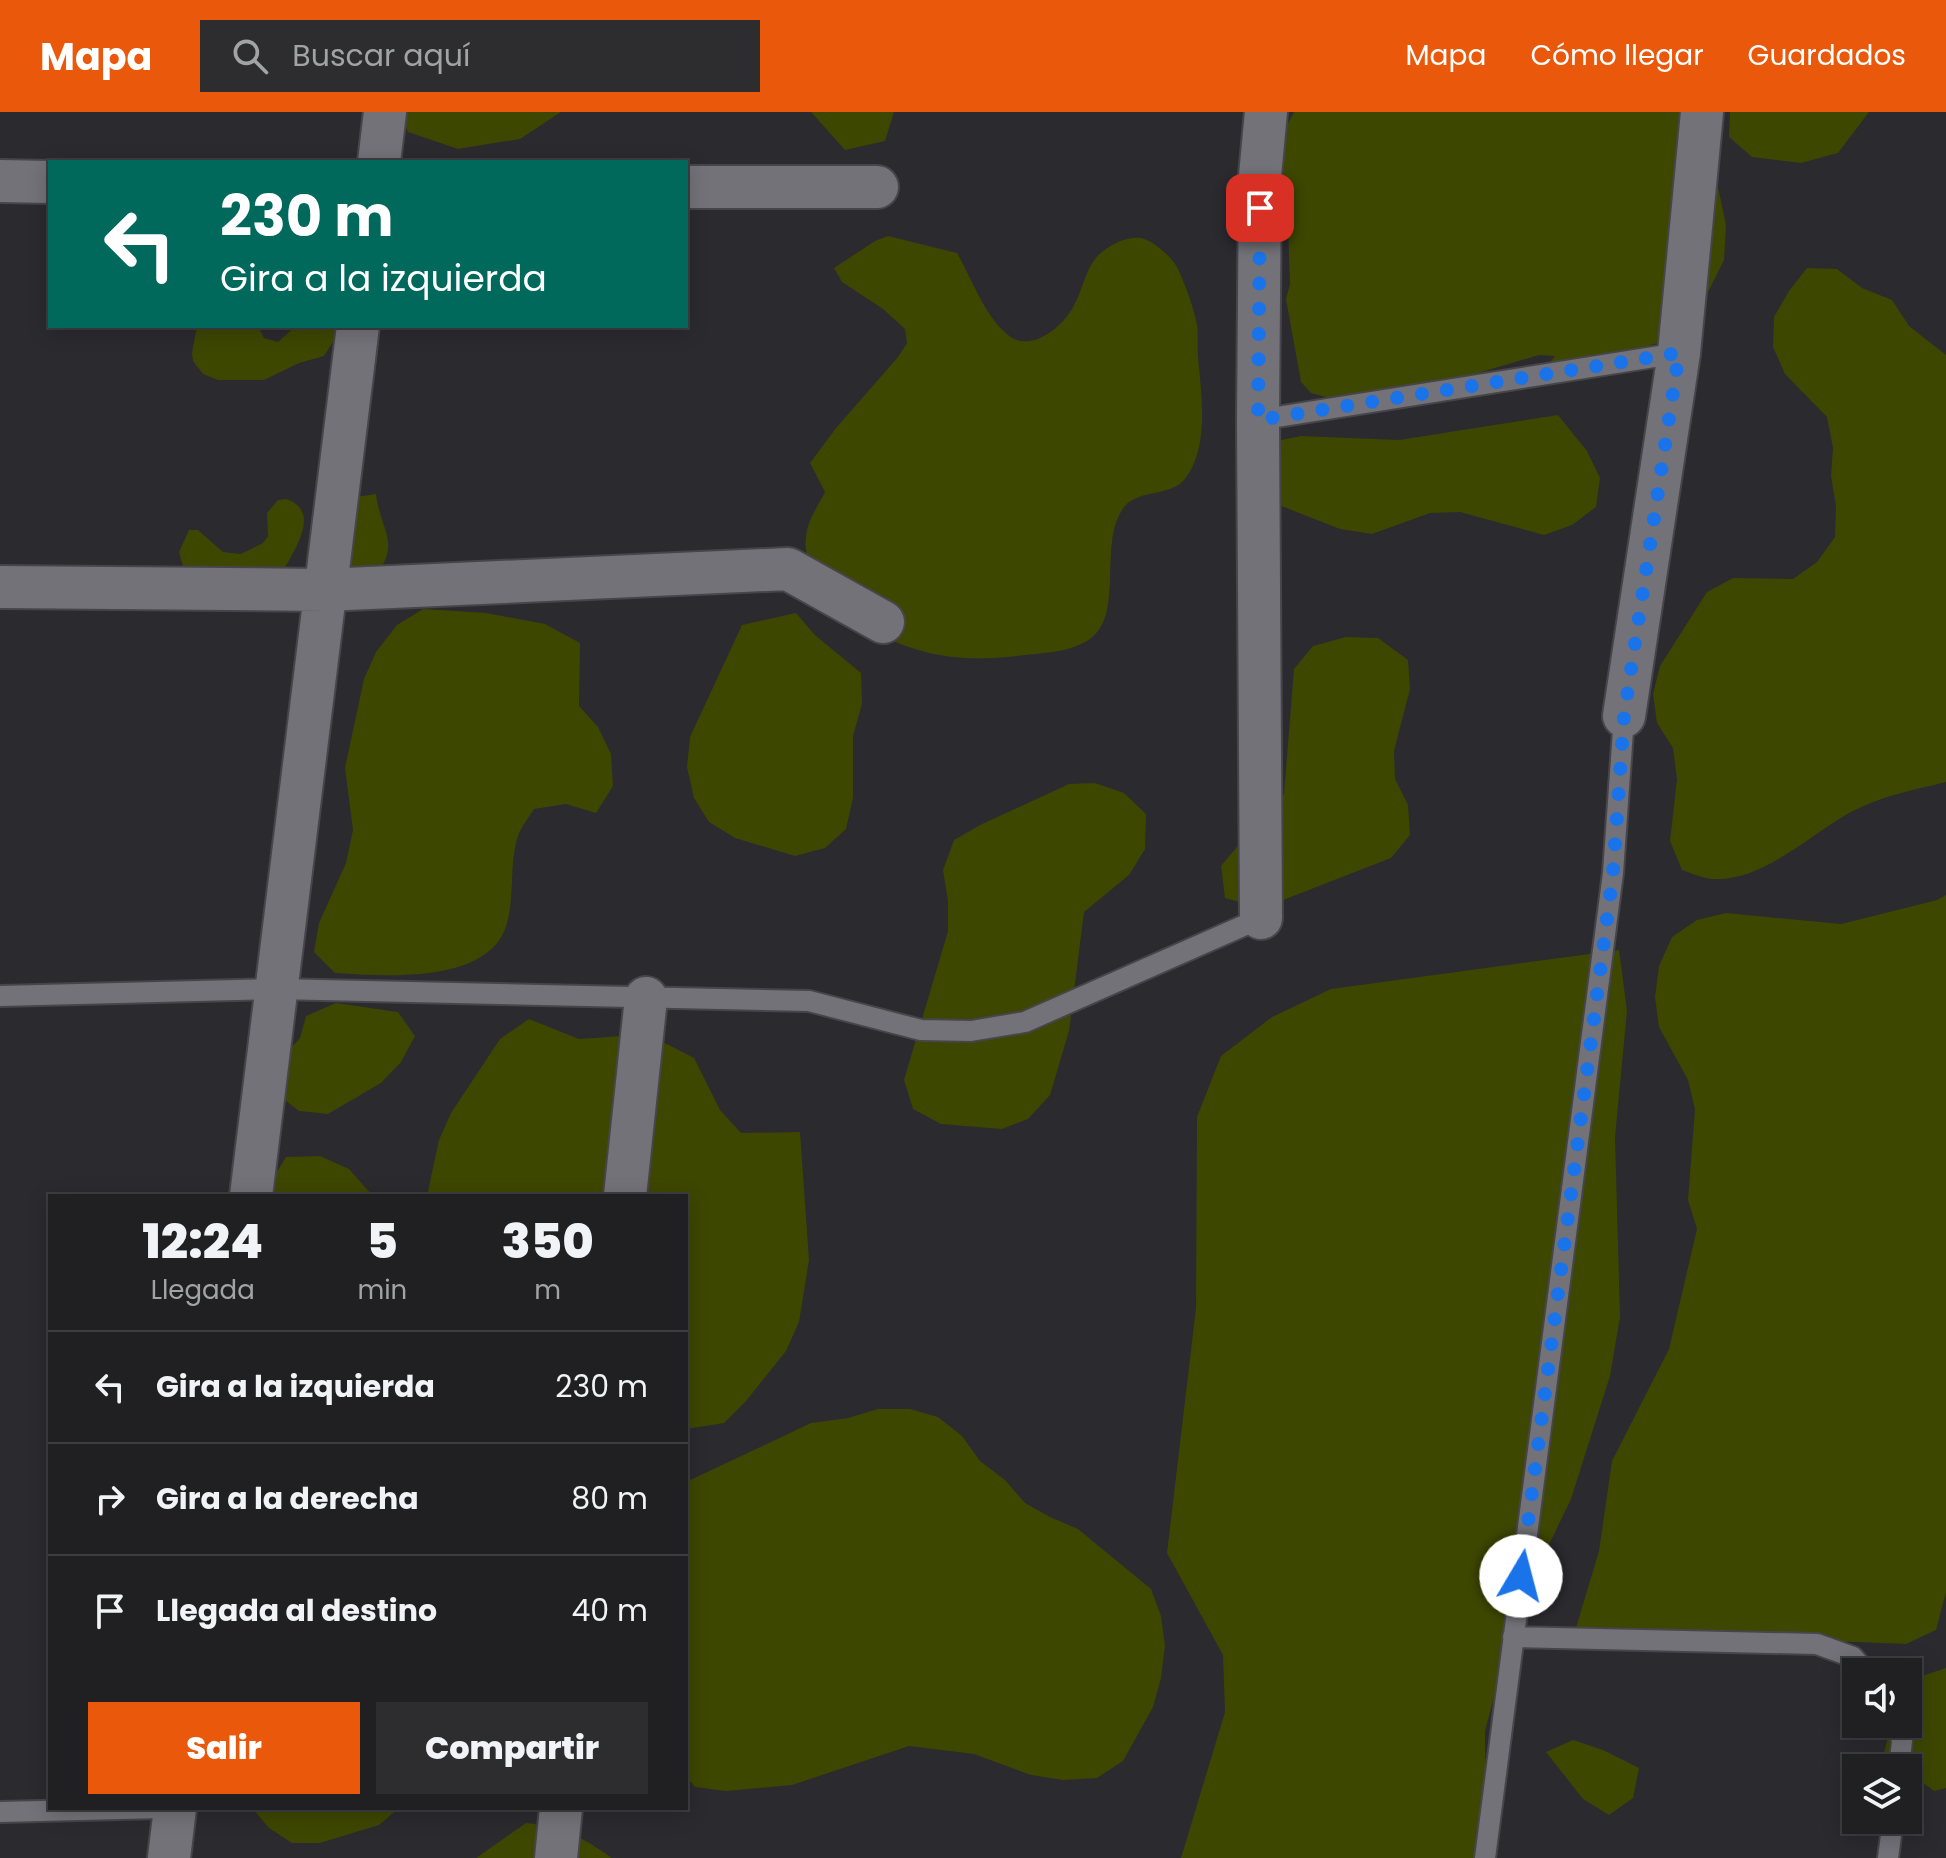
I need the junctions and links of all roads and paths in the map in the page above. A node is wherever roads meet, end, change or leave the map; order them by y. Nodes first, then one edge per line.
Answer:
1 (385, 112) edge
2 (1266, 112) edge
3 (1702, 112) edge
4 (379, 160) edge
5 (0, 181) edge
6 (48, 182) edge
7 (688, 187) edge
8 (877, 187) dead end
9 (358, 328) edge
10 (1679, 353) junction
11 (1258, 420) junction
12 (0, 587) edge
13 (325, 590) junction
14 (883, 622) dead end
15 (1624, 716) joint
16 (1261, 918) joint
17 (276, 989) junction
18 (0, 996) edge
19 (646, 998) junction
20 (251, 1194) edge
21 (625, 1194) edge
22 (1513, 1637) junction
23 (1854, 1658) edge
24 (80, 1810) edge
25 (175, 1810) edge
26 (561, 1810) edge
27 (0, 1812) edge
28 (1891, 1834) edge
29 (169, 1858) edge
30 (556, 1858) edge
31 (1485, 1858) edge
32 (1888, 1858) edge

1 - 4 street
2 - 11 street
3 - 10 street
5 - 6 street
7 - 8 street
9 - 13 street
10 - 11 lane
10 - 15 street
11 - 16 street
12 - 13 street
13 - 14 street
13 - 17 street
15 - 22 lane
16 - 19 lane
17 - 18 lane
17 - 19 lane
17 - 20 street
19 - 21 street
22 - 23 lane
22 - 31 lane
24 - 27 lane
25 - 29 street
26 - 30 street
28 - 32 lane

